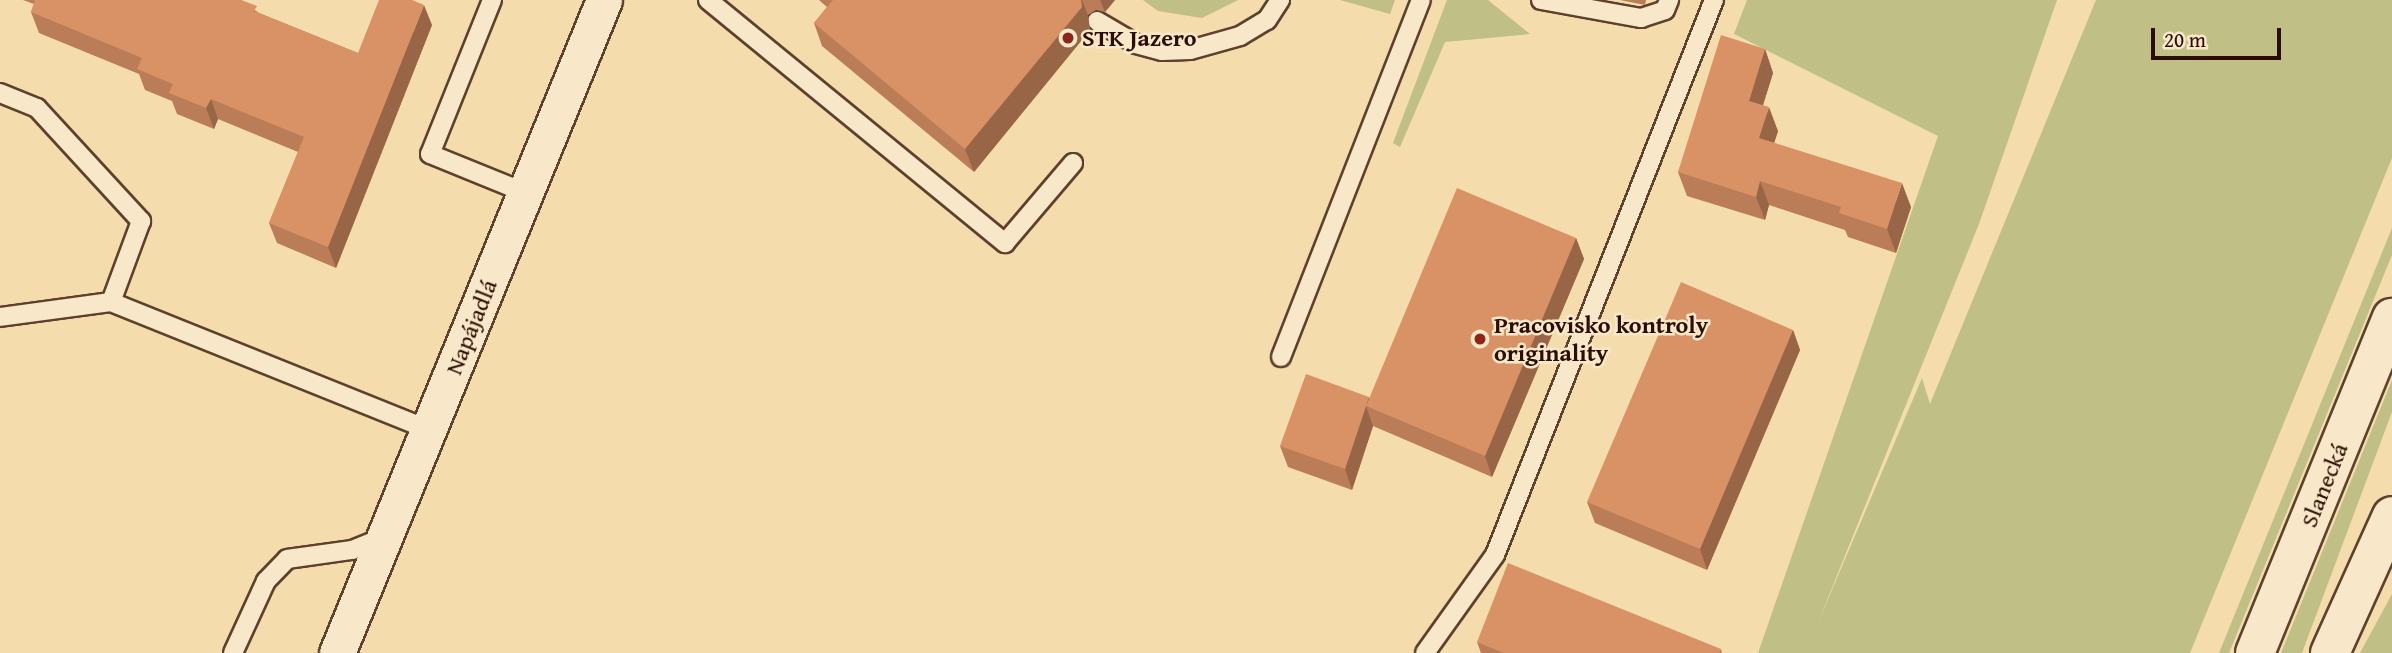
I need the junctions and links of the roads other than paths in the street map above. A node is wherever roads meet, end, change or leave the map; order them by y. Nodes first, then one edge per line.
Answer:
1 (492, 0) edge
2 (604, 0) edge
3 (708, 0) edge
4 (1280, 0) edge
5 (1421, 0) edge
6 (1541, 0) edge
7 (1669, 0) edge
8 (1714, 0) edge
9 (1097, 22) dead end
10 (0, 93) edge
11 (1073, 163) dead end
12 (526, 193) junction
13 (111, 302) junction
14 (0, 317) edge
15 (2392, 318) edge
16 (1281, 357) dead end
17 (430, 430) junction
18 (2392, 516) edge
19 (384, 537) junction
20 (233, 653) edge
21 (337, 653) edge
22 (1425, 653) edge
23 (2255, 653) edge
24 (2330, 653) edge

1 - 12 lane
2 - 12 street, Napájadlá
3 - 11 lane
4 - 9 lane
5 - 16 lane
6 - 7 lane
8 - 22 lane
10 - 13 lane
12 - 17 street, Napájadlá
13 - 14 lane
13 - 17 lane
15 - 23 main road, Slanecká
17 - 19 street, Napájadlá
18 - 24 main road
19 - 20 lane
19 - 21 street, Napájadlá

